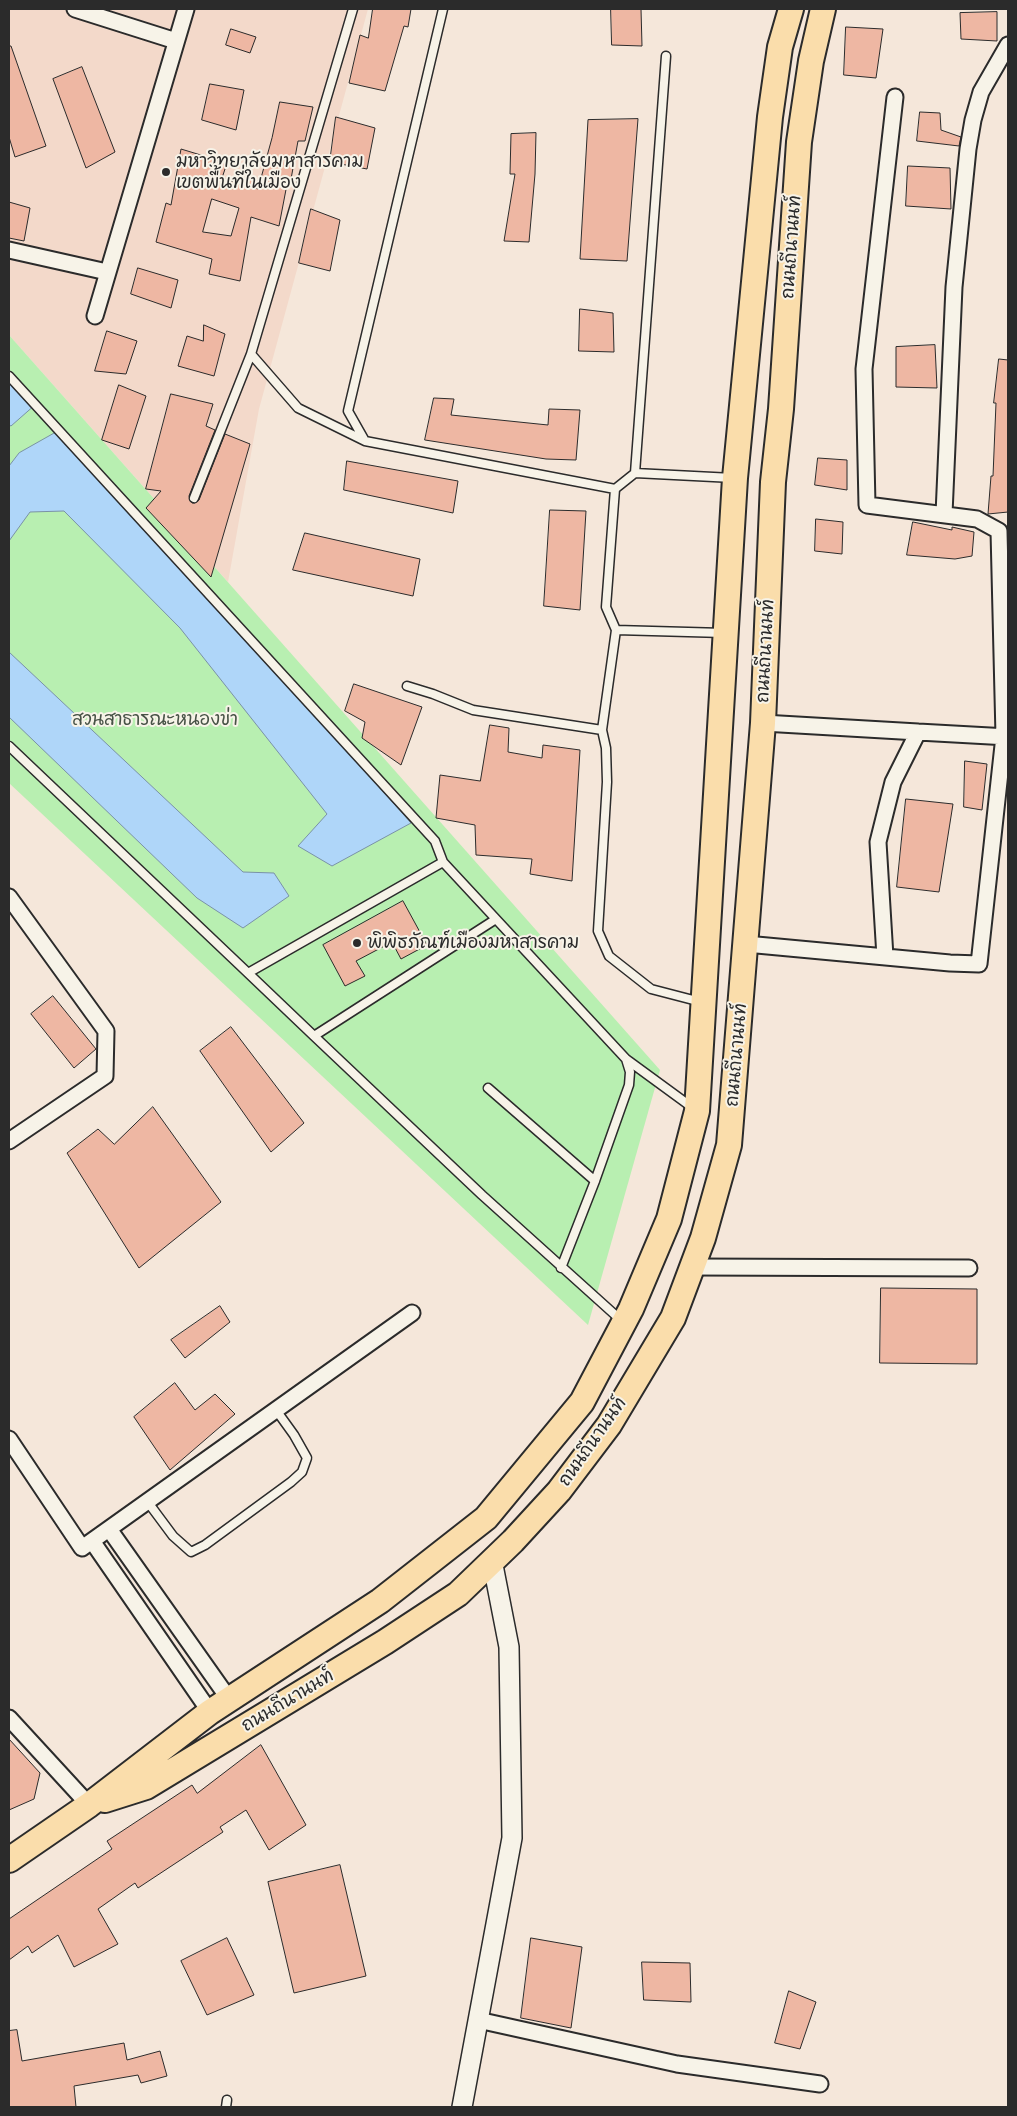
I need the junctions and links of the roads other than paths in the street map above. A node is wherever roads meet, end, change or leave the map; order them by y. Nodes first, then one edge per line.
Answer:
1 (76, 9) edge
2 (186, 9) edge
3 (353, 9) edge
4 (443, 9) edge
5 (791, 9) edge
6 (822, 9) edge
7 (176, 41) junction
8 (1008, 45) edge
9 (666, 56) dead end
10 (895, 96) dead end
11 (9, 250) edge
12 (107, 272) junction
13 (95, 316) dead end
14 (251, 354) junction
15 (9, 376) edge
16 (365, 441) junction
17 (635, 473) junction
18 (735, 478) junction
19 (773, 482) junction
20 (615, 489) junction
21 (194, 498) dead end
22 (944, 514) junction
23 (616, 630) junction
24 (726, 633) junction
25 (407, 686) dead end
26 (762, 723) junction
27 (602, 730) junction
28 (918, 732) junction
29 (1006, 737) edge
30 (9, 746) edge
31 (443, 862) junction
32 (9, 897) edge
33 (496, 919) junction
34 (746, 944) junction
35 (885, 957) junction
36 (248, 973) junction
37 (703, 1003) junction
38 (314, 1036) junction
39 (626, 1059) junction
40 (488, 1088) dead end
41 (697, 1111) junction
42 (9, 1141) edge
43 (595, 1181) junction
44 (692, 1267) junction
45 (561, 1268) junction
46 (969, 1268) dead end
47 (412, 1313) dead end
48 (624, 1323) junction
49 (276, 1410) junction
50 (9, 1439) edge
51 (148, 1501) junction
52 (109, 1529) junction
53 (92, 1541) junction
54 (492, 1560) junction
55 (259, 1678) junction
56 (219, 1706) junction
57 (278, 1708) junction
58 (9, 1718) edge
59 (89, 1805) junction
60 (9, 1860) edge
61 (478, 2020) junction
62 (820, 2084) dead end
63 (462, 2107) edge

1 - 7 street
2 - 7 street
3 - 14 lane
4 - 16 lane
5 - 18 main road, ถนนถีนานนท์
6 - 19 main road, ถนนถีนานนท์
7 - 12 street
8 - 22 street
9 - 17 lane
10 - 22 street
11 - 12 street
12 - 13 street
14 - 16 lane
14 - 21 lane
15 - 31 lane
16 - 20 lane
17 - 18 lane
17 - 20 lane
18 - 19 main road
18 - 24 main road, ถนนถีนานนท์
19 - 26 main road, ถนนถีนานนท์
20 - 23 lane
22 - 29 street
23 - 24 lane
23 - 27 lane
24 - 37 main road, ถนนถีนานนท์
25 - 27 lane
26 - 28 street
26 - 34 main road, ถนนถีนานนท์
27 - 37 lane
28 - 29 street
28 - 35 street
29 - 35 street
30 - 36 lane
31 - 33 lane
31 - 36 lane
32 - 42 street
33 - 38 lane
33 - 39 lane
34 - 35 street
34 - 44 main road, ถนนถีนานนท์
36 - 38 lane
37 - 41 main road, ถนนถีนานนท์
38 - 45 lane
39 - 41 lane
39 - 43 lane
40 - 43 lane
41 - 48 main road, ถนนถีนานนท์
43 - 45 lane
44 - 46 street
44 - 54 main road, ถนนถีนานนท์
45 - 48 lane
47 - 49 street
48 - 55 main road, ถนนถีนานนท์
49 - 51 street
49 - 51 lane
50 - 53 street
51 - 52 street
52 - 53 street
52 - 56 street
53 - 56 street
54 - 57 main road, ถนนถีนานนท์
54 - 61 street
55 - 56 main road, ถนนถีนานนท์
55 - 57 main road
56 - 59 main road, ถนนถีนานนท์
57 - 59 main road, ถนนถีนานนท์
58 - 59 street
59 - 60 main road, ถนนถีนานนท์
61 - 62 street
61 - 63 street

